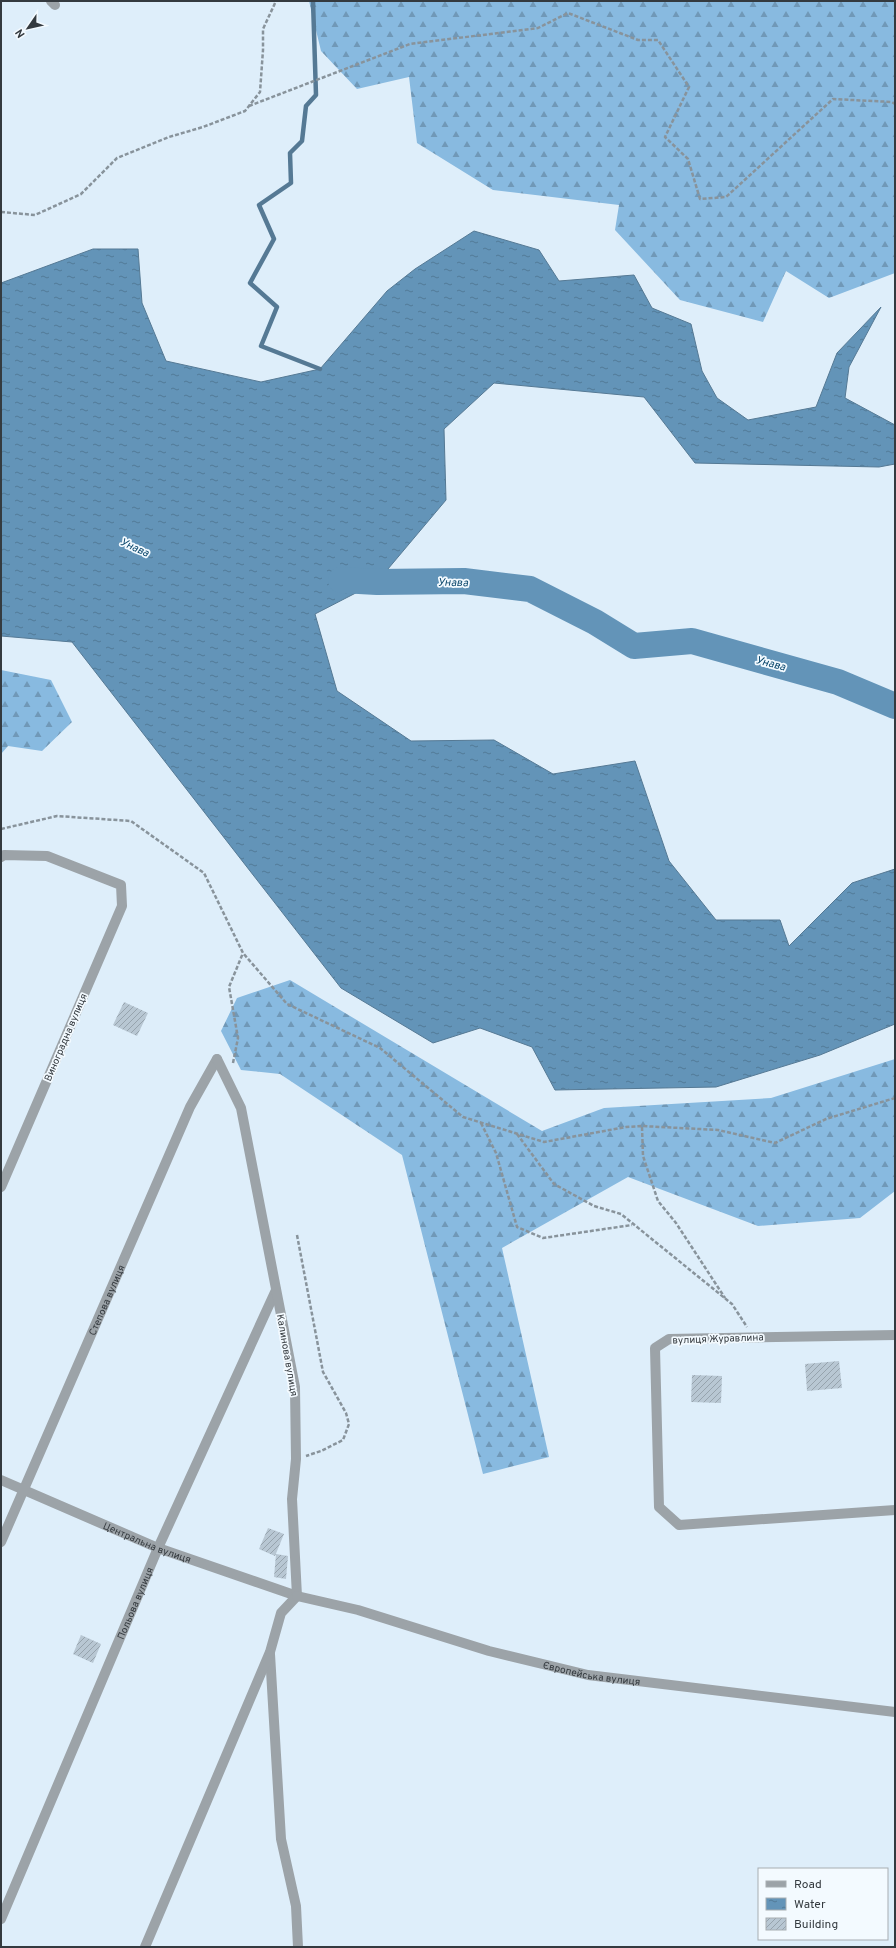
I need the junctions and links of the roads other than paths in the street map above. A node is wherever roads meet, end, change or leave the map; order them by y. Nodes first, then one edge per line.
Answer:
1 (1, 857) edge
2 (217, 1059) joint
3 (1, 1187) edge
4 (276, 1290) junction
5 (895, 1334) edge
6 (1, 1480) edge
7 (23, 1489) junction
8 (895, 1510) edge
9 (1, 1542) edge
10 (158, 1548) junction
11 (297, 1596) junction
12 (270, 1652) junction
13 (895, 1712) edge
14 (1, 1919) edge
15 (145, 1947) edge
16 (298, 1947) edge

1 - 3 street, Виноградна вулиця
2 - 4 street, Калинова вулиця
2 - 7 street, Степова вулиця
4 - 10 street, Польова вулиця
4 - 11 street, Калинова вулиця
5 - 8 street, вулиця Журавлина
6 - 7 street, Центральна вулиця
7 - 9 street, Степова вулиця
7 - 10 street, Центральна вулиця
10 - 11 street, Центральна вулиця
10 - 14 street, Польова вулиця
11 - 12 street
11 - 13 street, Європейська вулиця
12 - 15 street
12 - 16 street

